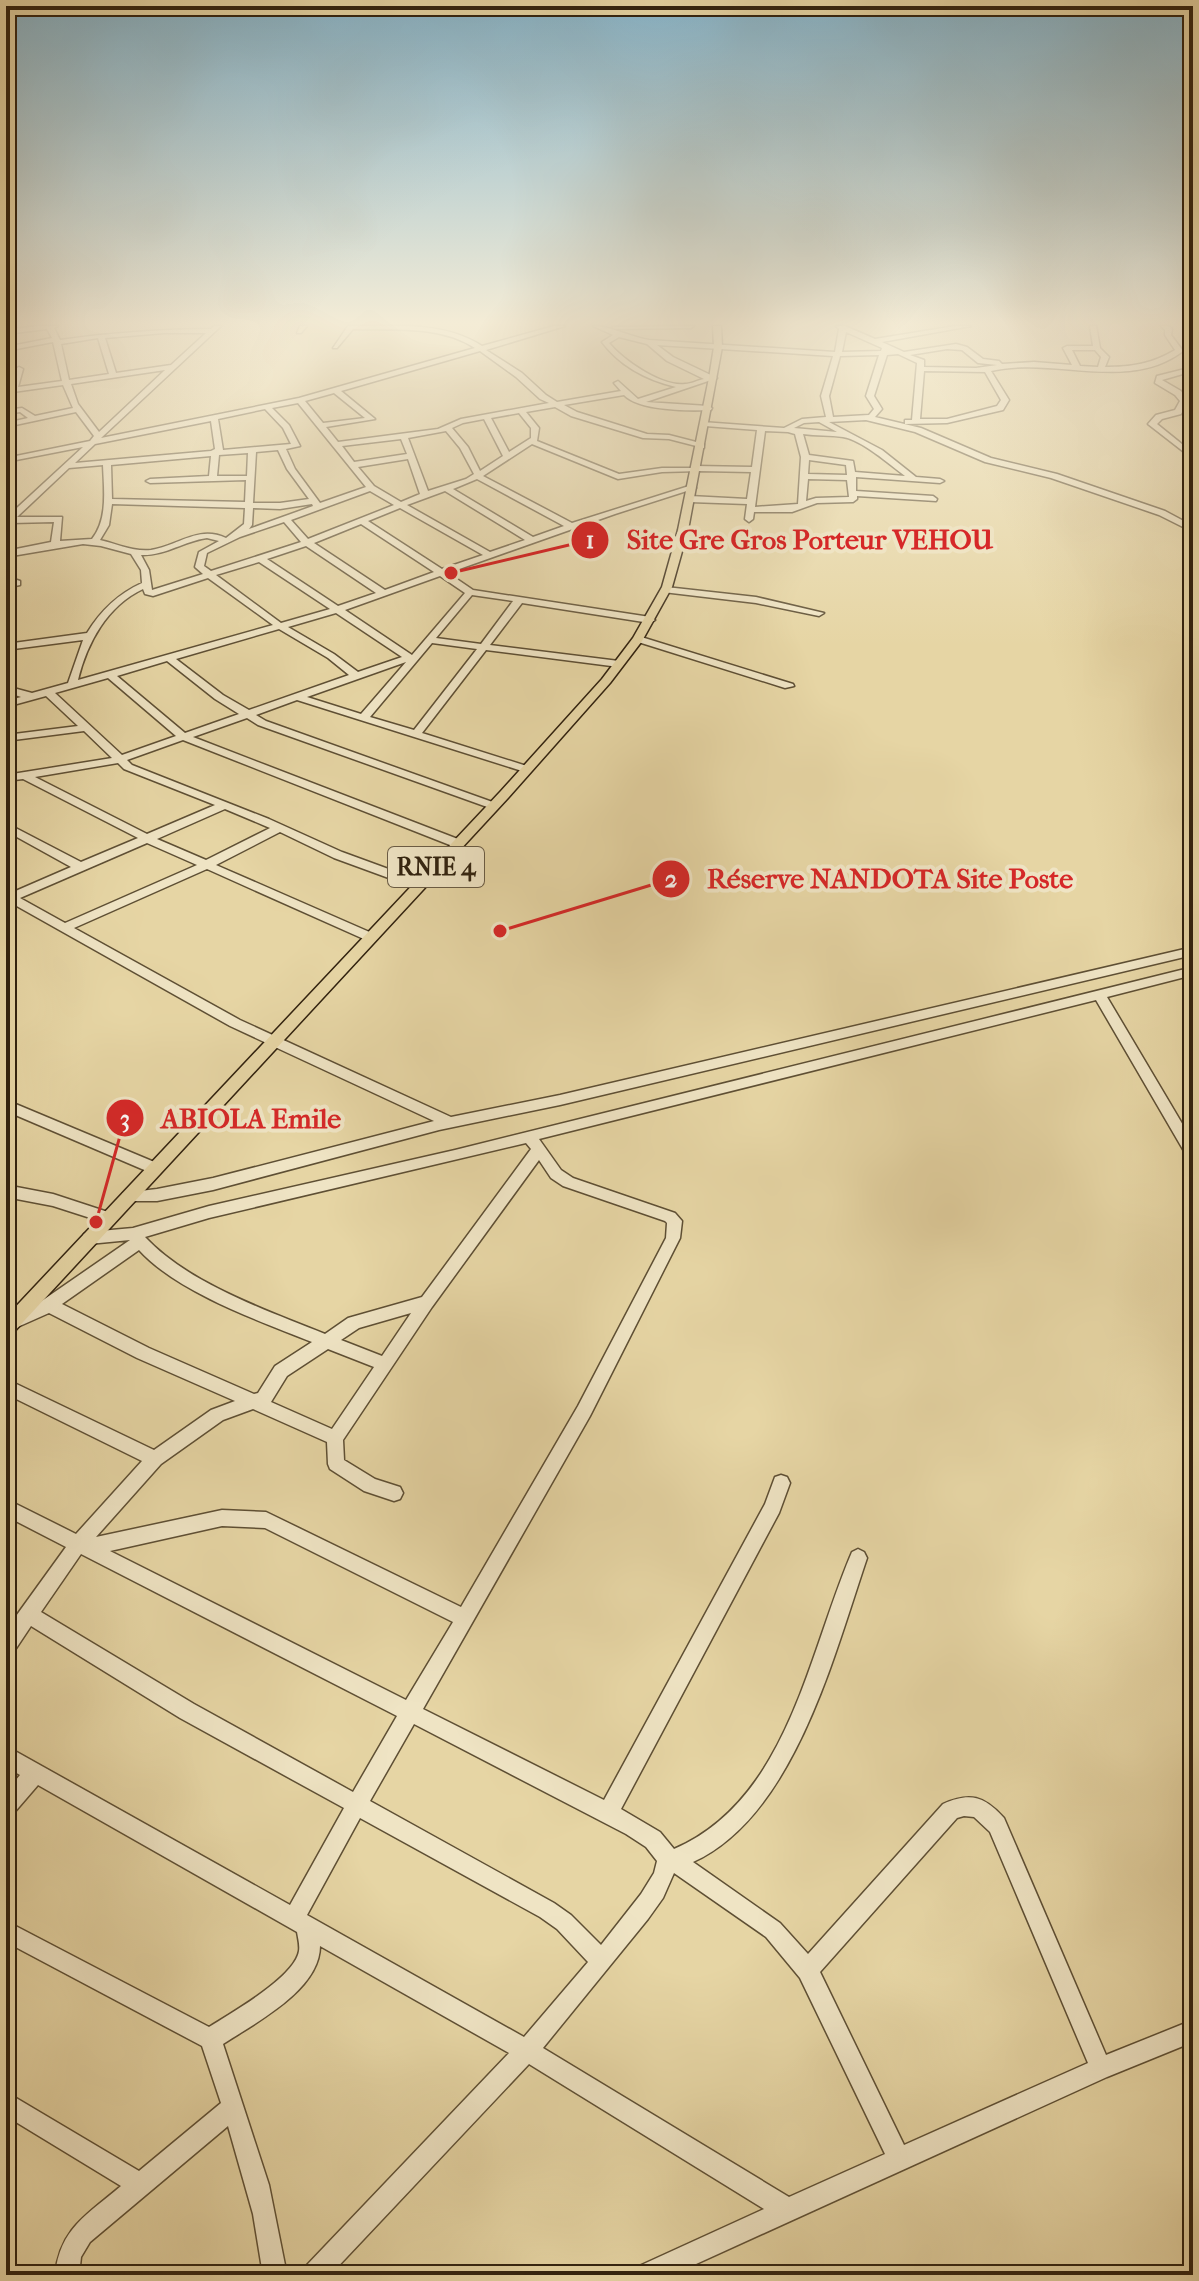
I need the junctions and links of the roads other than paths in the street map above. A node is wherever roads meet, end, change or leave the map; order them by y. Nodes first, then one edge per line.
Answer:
1 (92, 432) edge
2 (102, 432) edge
3 (127, 432) edge
4 (215, 432) edge
5 (288, 432) edge
6 (325, 432) edge
7 (424, 432) edge
8 (452, 432) edge
9 (494, 432) edge
10 (536, 432) edge
11 (633, 432) edge
12 (703, 432) edge
13 (760, 432) edge
14 (795, 432) edge
15 (807, 432) edge
16 (922, 432) edge
17 (1162, 432) edge
18 (849, 434) joint
19 (404, 436) junction
20 (96, 438) junction
21 (533, 442) junction
22 (335, 445) junction
23 (701, 446) junction
24 (281, 448) junction
25 (252, 449) junction
26 (217, 450) junction
27 (411, 456) junction
28 (507, 457) junction
29 (805, 457) junction
30 (1193, 457) edge
31 (10, 459) edge
32 (107, 462) junction
33 (352, 465) junction
34 (67, 466) junction
35 (6, 467) edge
36 (696, 469) junction
37 (754, 470) junction
38 (804, 476) junction
39 (853, 476) junction
40 (479, 477) junction
41 (213, 478) junction
42 (250, 478) junction
43 (913, 478) junction
44 (150, 481) dead end
45 (940, 481) dead end
46 (371, 488) junction
47 (446, 488) junction
48 (691, 493) junction
49 (854, 493) junction
50 (425, 495) junction
51 (933, 499) dead end
52 (108, 501) junction
53 (316, 504) junction
54 (250, 505) junction
55 (401, 506) junction
56 (802, 506) junction
57 (750, 510) junction
58 (287, 520) junction
59 (8, 521) edge
60 (363, 522) junction
61 (571, 526) junction
62 (1193, 529) edge
63 (235, 537) junction
64 (531, 540) junction
65 (95, 541) junction
66 (225, 541) junction
67 (307, 543) junction
68 (55, 546) junction
69 (135, 553) junction
70 (6, 554) edge
71 (489, 555) junction
72 (261, 559) junction
73 (440, 574) junction
74 (210, 576) junction
75 (17, 583) dead end
76 (147, 584) junction
77 (6, 585) edge
78 (666, 590) junction
79 (470, 592) junction
80 (385, 594) junction
81 (519, 600) junction
82 (336, 610) junction
83 (819, 613) dead end
84 (650, 620) junction
85 (280, 626) junction
86 (89, 636) junction
87 (638, 639) junction
88 (430, 640) junction
89 (484, 645) junction
90 (6, 647) edge
91 (169, 658) junction
92 (411, 658) junction
93 (619, 664) junction
94 (110, 675) junction
95 (355, 675) junction
96 (72, 686) junction
97 (789, 686) dead end
98 (6, 689) edge
99 (49, 693) junction
100 (295, 696) junction
101 (33, 697) junction
102 (6, 704) edge
103 (245, 715) junction
104 (365, 716) junction
105 (84, 728) junction
106 (417, 733) junction
107 (184, 737) junction
108 (6, 738) edge
109 (118, 760) junction
110 (526, 769) junction
111 (24, 775) junction
112 (6, 778) edge
113 (225, 805) junction
114 (494, 806) junction
115 (6, 826) edge
116 (279, 828) junction
117 (146, 838) junction
118 (459, 844) junction
119 (206, 865) junction
120 (81, 867) junction
121 (420, 885) junction
122 (8, 896) edge
123 (66, 927) junction
124 (370, 937) junction
125 (1193, 951) edge
126 (1193, 971) edge
127 (1099, 994) junction
128 (275, 1041) junction
129 (6, 1105) edge
130 (451, 1123) junction
131 (534, 1142) junction
132 (1193, 1154) edge
133 (154, 1168) junction
134 (6, 1191) edge
135 (128, 1197) junction
136 (109, 1218) junction
137 (89, 1238) junction
138 (136, 1238) junction
139 (427, 1302) junction
140 (49, 1305) junction
141 (10, 1325) edge
142 (327, 1341) junction
143 (385, 1364) junction
144 (6, 1386) edge
145 (251, 1403) junction
146 (335, 1438) junction
147 (155, 1459) junction
148 (781, 1483) dead end
149 (394, 1493) dead end
150 (6, 1507) edge
151 (84, 1545) junction
152 (858, 1558) dead end
153 (29, 1615) junction
154 (464, 1618) junction
155 (6, 1646) edge
156 (408, 1711) junction
157 (6, 1756) edge
158 (34, 1774) junction
159 (354, 1806) junction
160 (6, 1807) edge
161 (608, 1813) junction
162 (670, 1861) junction
163 (300, 1922) junction
164 (6, 1931) edge
165 (602, 1961) junction
166 (808, 1970) junction
167 (1193, 2031) edge
168 (210, 2039) junction
169 (529, 2052) junction
170 (1101, 2068) junction
171 (6, 2103) edge
172 (233, 2107) junction
173 (899, 2159) junction
174 (140, 2185) junction
175 (790, 2211) junction
176 (67, 2275) edge
177 (275, 2275) edge
178 (313, 2275) edge
179 (645, 2275) edge

1 - 20 street
2 - 20 street
3 - 20 street
4 - 26 street
5 - 24 street
6 - 22 street
7 - 19 street
8 - 40 street
9 - 28 street
10 - 21 street
11 - 23 street
12 - 23 main road, RNIE 4
13 - 37 street
14 - 29 street
15 - 18 street
16 - 62 street
17 - 30 street
18 - 43 street
19 - 22 street
19 - 27 street
20 - 31 street
20 - 34 street
21 - 28 street
21 - 36 street
22 - 33 street
23 - 36 main road, RNIE 4
24 - 25 street
24 - 53 street
25 - 26 street
25 - 42 street
26 - 32 street
26 - 41 street
27 - 33 street
27 - 50 street
28 - 40 street
29 - 38 street
29 - 39 street
31 - 35 street
32 - 34 street
32 - 52 street
33 - 46 street
34 - 59 street
36 - 37 street
36 - 48 main road, RNIE 4
37 - 57 street
38 - 39 street
38 - 56 street
39 - 43 street
39 - 49 street
40 - 47 street
40 - 61 street
41 - 42 street
41 - 44 street
42 - 54 street
43 - 45 street
46 - 53 street
46 - 55 street
47 - 50 street
47 - 64 street
48 - 57 street
48 - 61 street
48 - 78 main road, RNIE 4
49 - 51 street
49 - 56 street
50 - 55 street
52 - 54 street
52 - 65 street
53 - 54 street
53 - 58 street
54 - 63 street
55 - 60 street
55 - 71 street
56 - 57 street
58 - 63 street
58 - 67 street
59 - 68 street
60 - 67 street
60 - 73 street
61 - 64 street
63 - 66 street
64 - 71 street
65 - 68 street
65 - 69 street
66 - 69 street
66 - 74 street
67 - 72 street
67 - 80 street
68 - 70 street
69 - 76 street
71 - 73 street
72 - 74 street
72 - 82 street
73 - 79 street
73 - 80 street
74 - 76 street
74 - 85 street
75 - 77 street
76 - 86 street
78 - 83 street
78 - 84 main road, RNIE 4
79 - 81 street
79 - 88 street
80 - 82 street
81 - 84 street
81 - 89 street
82 - 85 street
82 - 92 street
84 - 87 main road, RNIE 4
85 - 91 street
85 - 95 street
86 - 90 street
86 - 96 street
87 - 93 main road, RNIE 4
87 - 97 street
88 - 89 street
88 - 92 street
89 - 93 street
89 - 106 street
91 - 94 street
91 - 103 street
92 - 95 street
92 - 104 street
93 - 110 main road, RNIE 4
94 - 96 street
94 - 107 street
95 - 100 street
96 - 99 street
98 - 101 street
99 - 101 street
99 - 105 street
100 - 103 street
100 - 104 street
101 - 102 street
103 - 107 street
103 - 114 street
104 - 106 street
105 - 108 street
105 - 109 street
106 - 110 street
107 - 109 street
107 - 118 street
109 - 111 street
109 - 113 street
110 - 114 main road, RNIE 4
111 - 112 street
111 - 117 street
113 - 116 street
113 - 117 street
114 - 118 main road, RNIE 4
115 - 120 street
116 - 119 street
116 - 121 street
117 - 119 street
117 - 120 street
118 - 121 main road, RNIE 4
119 - 123 street
119 - 124 street
120 - 122 street
121 - 124 main road, RNIE 4
122 - 123 street
123 - 128 street
124 - 128 main road, RNIE 4
125 - 130 street
126 - 127 street
127 - 131 street
127 - 132 street
128 - 130 street
128 - 133 main road, RNIE 4
129 - 133 street
130 - 135 street
131 - 138 street
131 - 139 street
131 - 154 street
133 - 135 main road, RNIE 4
134 - 136 street
135 - 136 main road, RNIE 4
136 - 137 main road, RNIE 4
137 - 138 street
137 - 141 main road, RNIE 4
138 - 140 street
138 - 142 street
139 - 142 street
139 - 143 street
140 - 141 street
140 - 145 street
142 - 143 street
142 - 145 street
143 - 146 street
144 - 147 street
145 - 146 street
145 - 147 street
146 - 149 street
147 - 151 street
148 - 161 street
150 - 151 street
151 - 153 street
151 - 154 street
151 - 156 street
152 - 162 street
153 - 155 street
153 - 159 street
154 - 156 street
156 - 159 street
156 - 161 street
157 - 158 street
158 - 160 street
158 - 163 street
159 - 163 street
159 - 165 street
161 - 162 street
162 - 165 street
162 - 166 street
163 - 168 street
163 - 169 street
164 - 168 street
165 - 169 street
166 - 170 street
166 - 173 street
167 - 170 street
168 - 172 street
169 - 175 street
169 - 178 street
170 - 173 street
171 - 174 street
172 - 174 street
172 - 177 street
173 - 175 street
174 - 176 street
175 - 179 street

